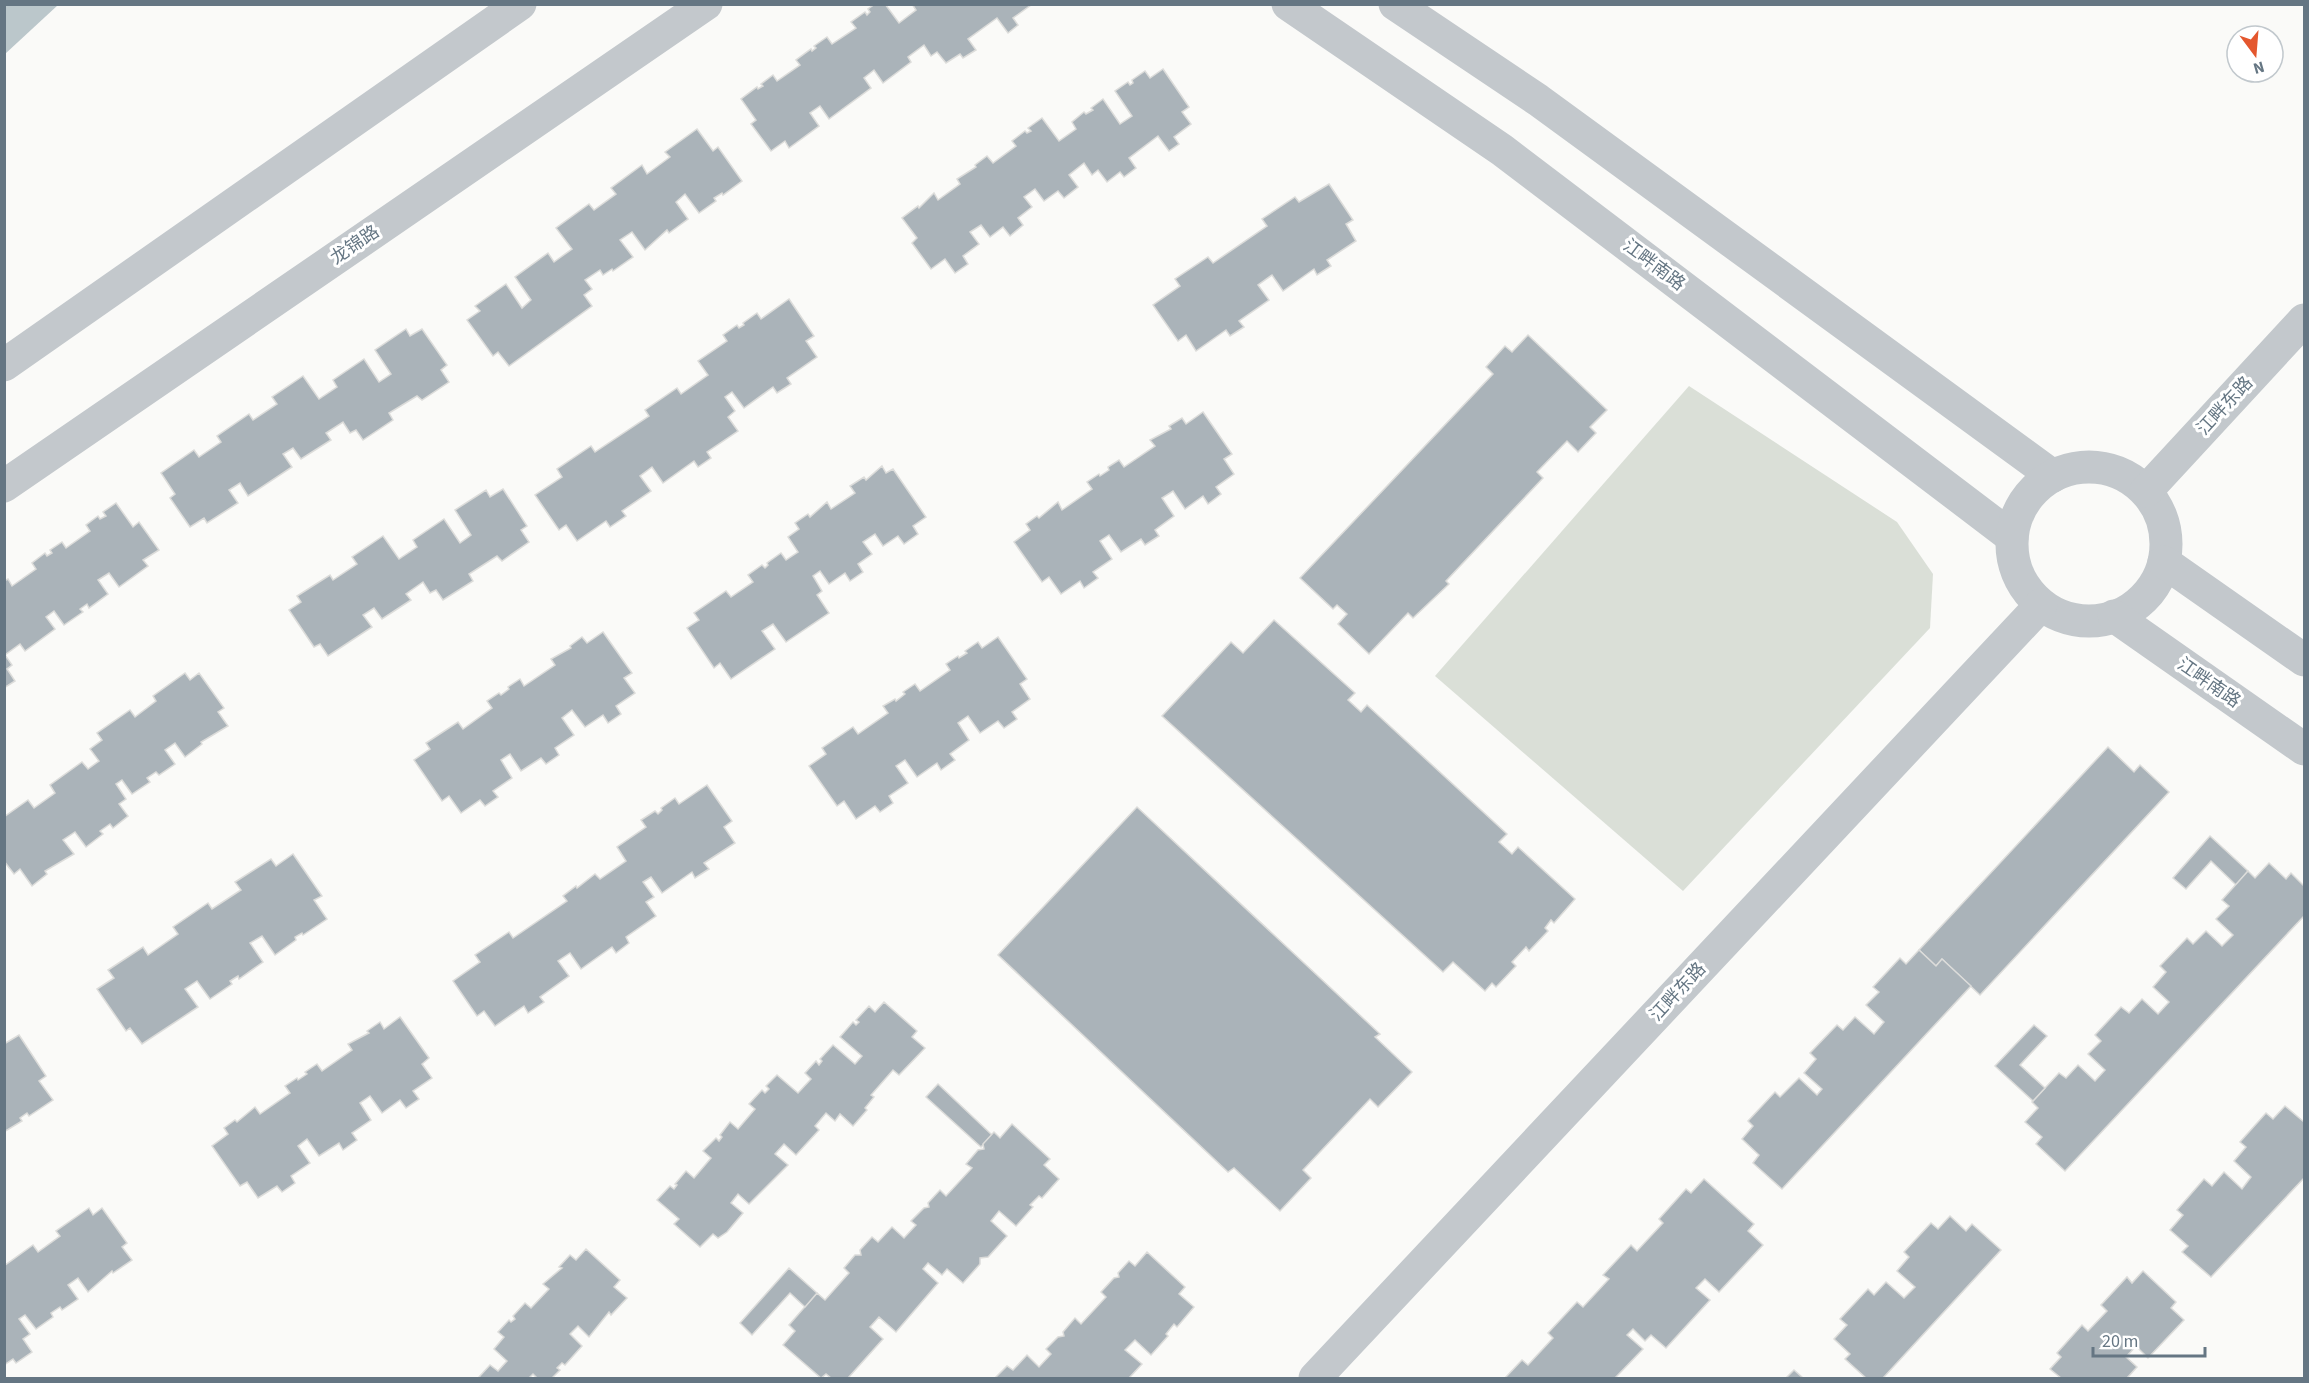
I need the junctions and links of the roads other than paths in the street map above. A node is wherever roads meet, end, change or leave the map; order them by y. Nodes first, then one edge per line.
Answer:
1 (520, 4) edge
2 (706, 4) edge
3 (1288, 4) edge
4 (1395, 4) edge
5 (2304, 320) edge
6 (4, 365) edge
7 (2053, 476) junction
8 (4, 486) edge
9 (2145, 491) junction
10 (2012, 537) junction
11 (2164, 562) junction
12 (2041, 604) junction
13 (2114, 616) junction
14 (2304, 660) edge
15 (2304, 749) edge
16 (1315, 1378) edge

1 - 6 street
2 - 8 street, 龙锦路
3 - 10 street, 江畔南路
4 - 7 street
5 - 9 street, 江畔东路
7 - 9 street
7 - 10 street
9 - 11 street
10 - 12 street
11 - 13 street
11 - 14 street
12 - 13 street
12 - 16 street, 江畔东路
13 - 15 street, 江畔南路

